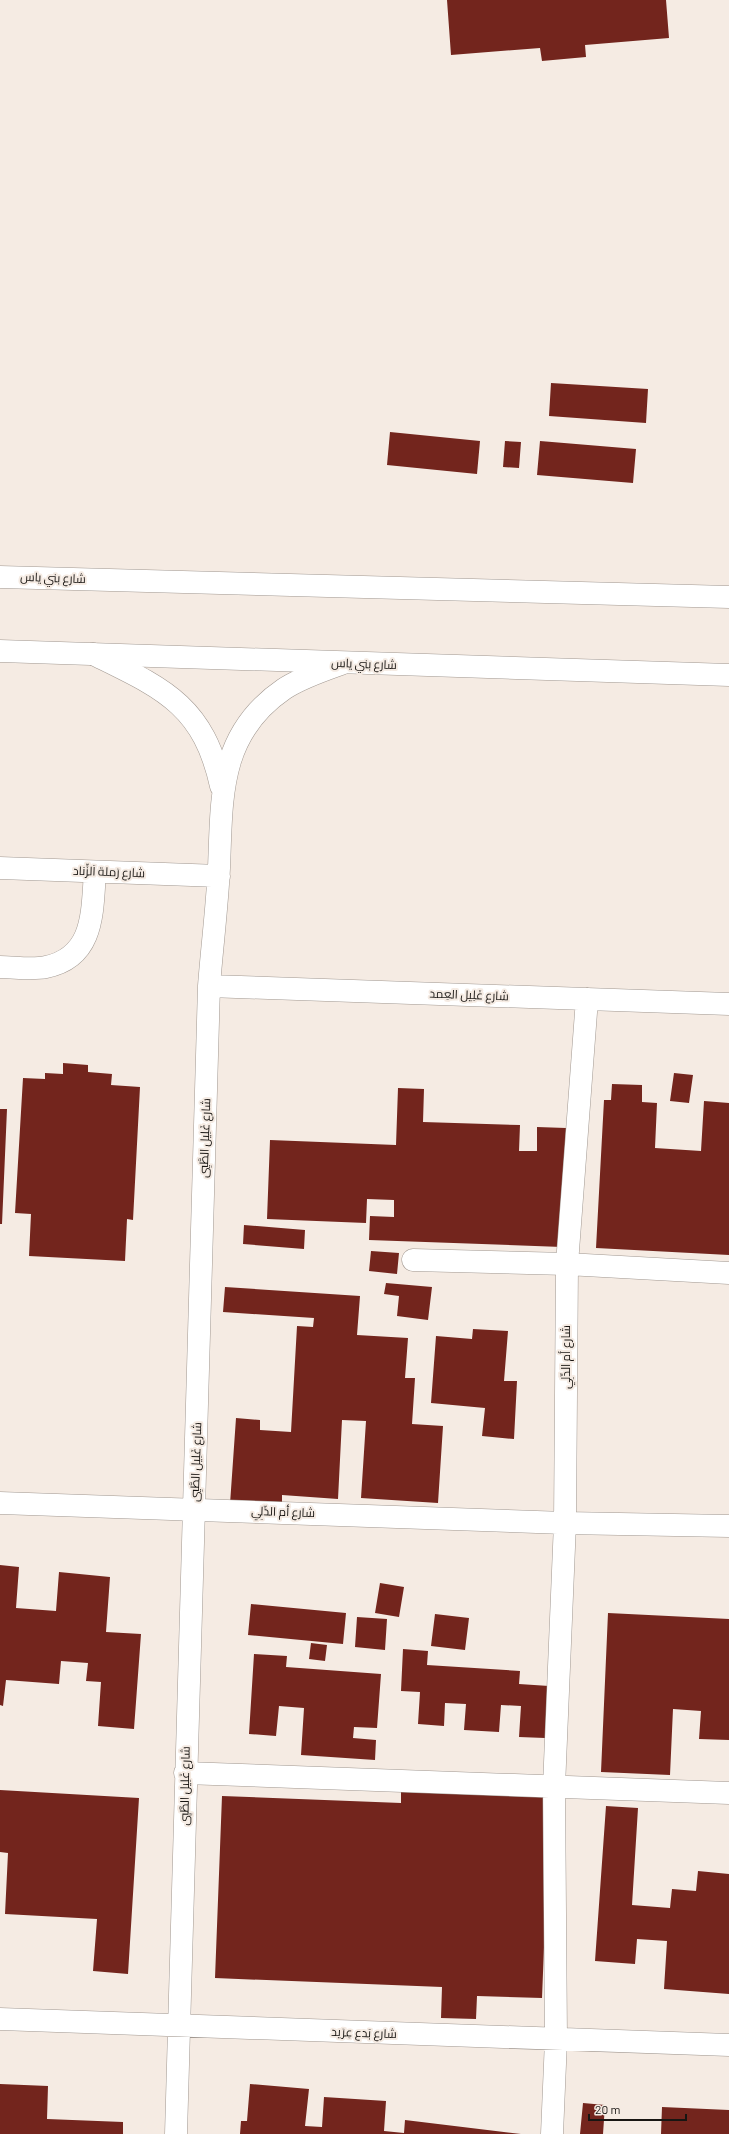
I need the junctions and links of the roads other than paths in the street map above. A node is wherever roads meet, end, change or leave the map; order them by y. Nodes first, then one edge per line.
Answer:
1 (0, 577) edge
2 (729, 597) edge
3 (0, 651) edge
4 (93, 654) junction
5 (342, 663) junction
6 (729, 675) edge
7 (222, 791) junction
8 (0, 868) edge
9 (95, 872) junction
10 (219, 876) junction
11 (0, 967) edge
12 (209, 986) junction
13 (587, 999) junction
14 (729, 1004) edge
15 (413, 1260) dead end
16 (567, 1264) junction
17 (729, 1273) edge
18 (0, 1503) edge
19 (194, 1509) junction
20 (565, 1523) junction
21 (729, 1526) edge
22 (185, 1773) junction
23 (554, 1787) junction
24 (729, 1793) edge
25 (0, 2019) edge
26 (180, 2027) junction
27 (556, 2040) junction
28 (729, 2046) edge
29 (176, 2134) edge
30 (552, 2134) edge

1 - 2 street, شارع بني ياس
3 - 4 street, شارع بني ياس
4 - 5 street, شارع بني ياس
4 - 7 street, شارع غَلِيل الطَّيِي
5 - 6 street, شارع بني ياس
5 - 7 street, شارع غَلِيل الطَّيِي
7 - 10 street, شارع غَلِيل الطَّيِي
8 - 9 street, شارع رَملة اَلزِّناد
9 - 10 street, شارع رَملة اَلزِّناد
9 - 11 street
10 - 12 street, شارع غَلِيل الطَّيِي
12 - 13 street, شارع غَلِيل العِمد
12 - 19 street, شارع غَلِيل الطَّيِي
13 - 14 street, شارع غَلِيل العِمد
13 - 16 street, شارع أم الدِّلِي
15 - 16 street
16 - 17 street
16 - 20 street, شارع أم الدِّلِي
18 - 19 street, شارع أم الدِّلِي
19 - 20 street, شارع أم الدِّلِي
19 - 22 street, شارع غَلِيل الطَّيِي
20 - 21 street, شارع أم الدِّلِي
20 - 23 street
22 - 23 street
22 - 26 street, شارع غَلِيل الطَّيِي
23 - 24 street
23 - 27 street
25 - 26 street, شارع بَدع عِرَيد
26 - 27 street, شارع بَدع عِرَيد
26 - 29 street, شارع غَلِيل الطَّيِي
27 - 28 street, شارع بَدع عِرَيد
27 - 30 street

